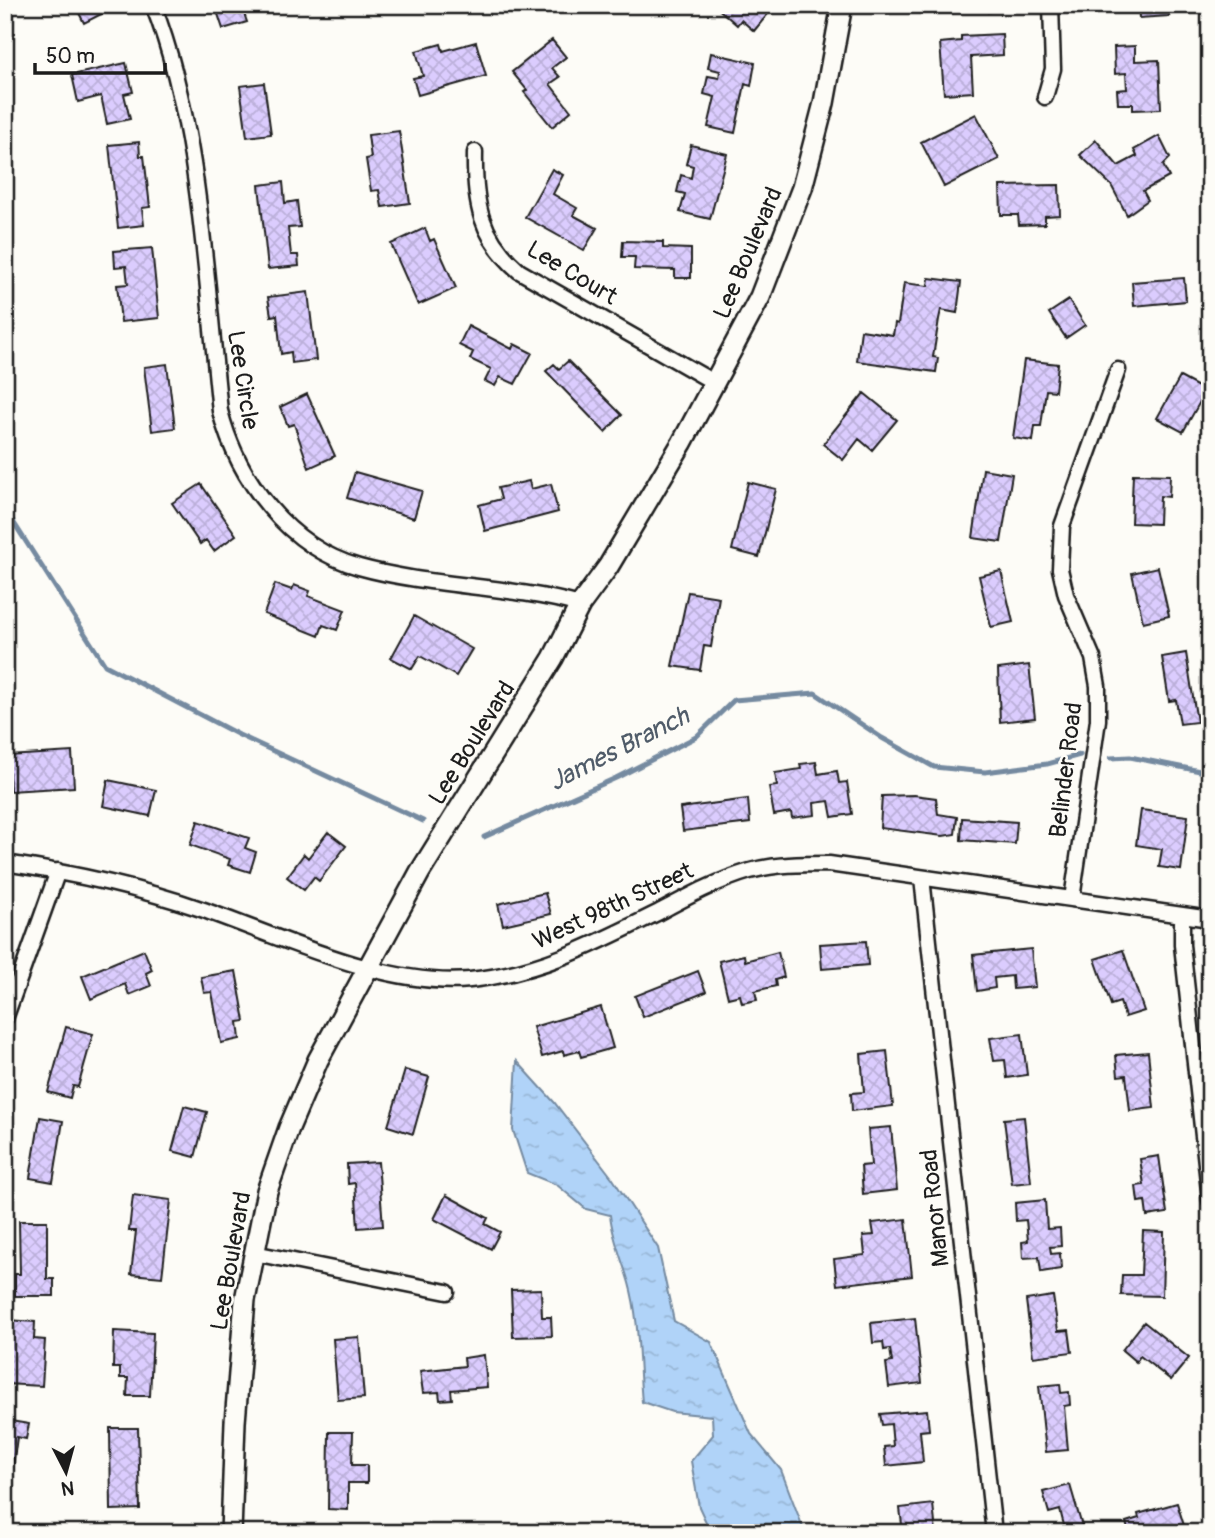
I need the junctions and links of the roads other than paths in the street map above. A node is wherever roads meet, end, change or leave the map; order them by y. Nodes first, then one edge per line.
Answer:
1 (153, 5) edge
2 (842, 5) edge
3 (1051, 5) edge
4 (1045, 97) dead end
5 (475, 152) dead end
6 (1118, 370) dead end
7 (715, 383) junction
8 (580, 605) junction
9 (5, 863) edge
10 (58, 871) junction
11 (922, 878) junction
12 (1072, 899) junction
13 (1182, 915) junction
14 (1210, 919) edge
15 (368, 966) junction
16 (5, 1019) edge
17 (1210, 1200) edge
18 (254, 1253) junction
19 (447, 1292) dead end
20 (231, 1533) edge
21 (994, 1533) edge

1 - 8 street, Lee Circle
2 - 7 street, Lee Boulevard
3 - 4 street
5 - 7 street, Lee Court
6 - 12 street, Belinder Road
7 - 8 street, Lee Boulevard
8 - 15 street, Lee Boulevard
9 - 10 street, West 98th Street
10 - 15 street, West 98th Street
10 - 16 street
11 - 12 street, West 98th Street
11 - 15 street, West 98th Street
11 - 21 street, Manor Road
12 - 13 street, West 98th Street
13 - 14 street, West 98th Street
13 - 17 street
15 - 18 street, Lee Boulevard
18 - 19 street
18 - 20 street, Lee Boulevard

